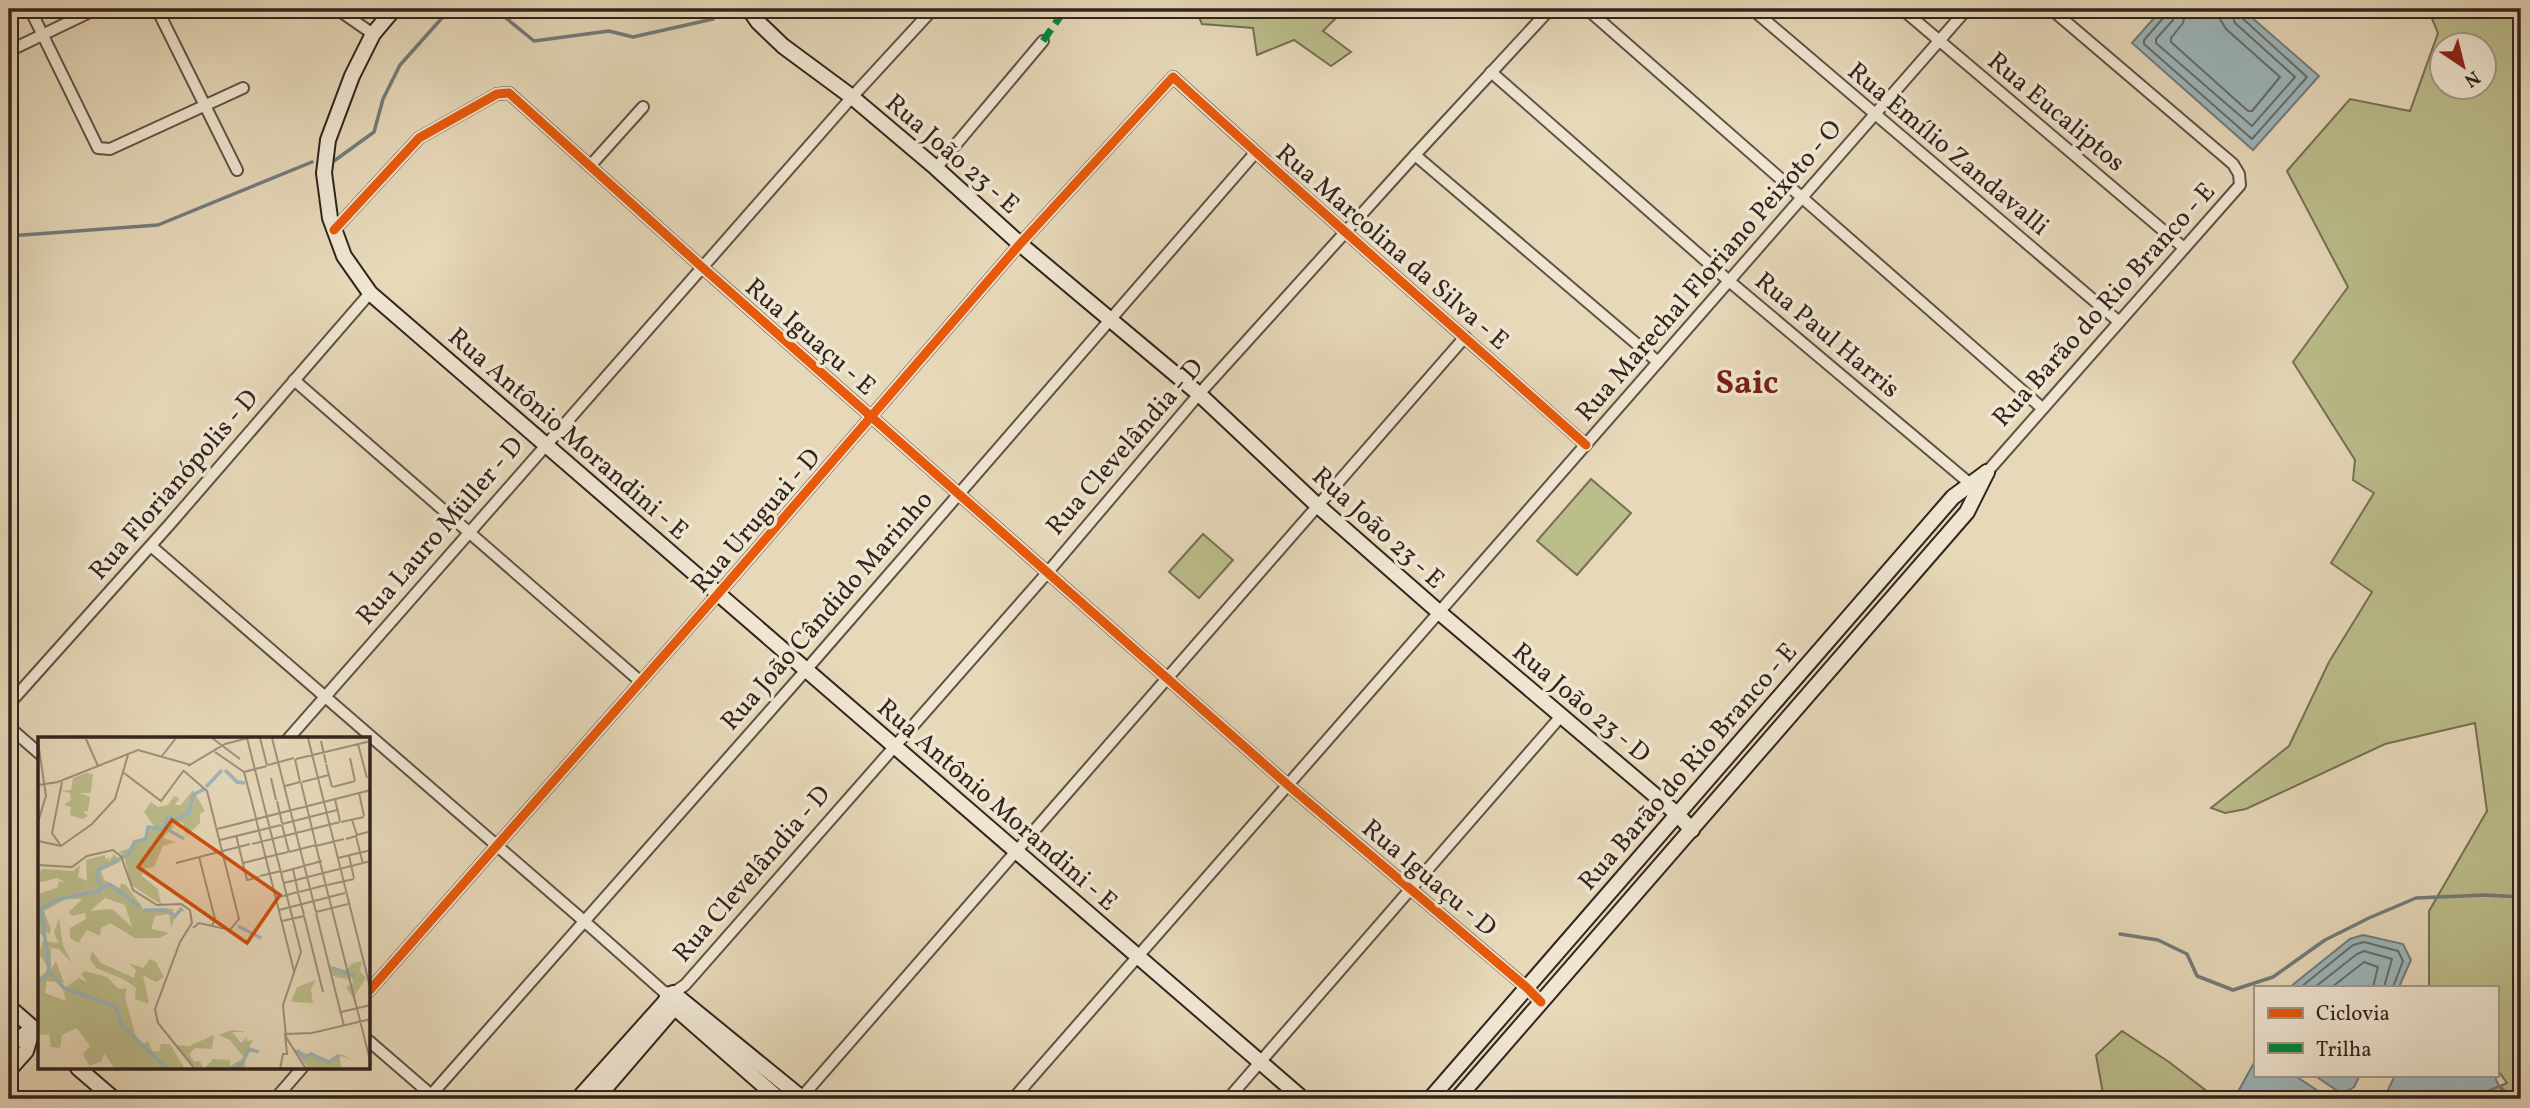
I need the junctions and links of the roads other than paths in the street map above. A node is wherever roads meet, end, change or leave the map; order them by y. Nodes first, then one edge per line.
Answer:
1 (30, 9) edge
2 (96, 9) edge
3 (157, 9) edge
4 (337, 9) edge
5 (394, 9) edge
6 (749, 9) edge
7 (933, 9) edge
8 (1550, 9) edge
9 (1587, 9) edge
10 (1752, 9) edge
11 (1902, 9) edge
12 (1967, 9) edge
13 (2051, 9) edge
14 (43, 34) junction
15 (373, 34) junction
16 (1043, 41) dead end
17 (1938, 41) junction
18 (9, 51) edge
19 (1491, 72) junction
20 (1173, 77) joint
21 (243, 88) dead end
22 (852, 97) junction
23 (204, 105) junction
24 (643, 107) dead end
25 (1874, 115) junction
26 (1255, 153) junction
27 (1415, 155) junction
28 (590, 166) junction
29 (936, 168) junction
30 (237, 170) dead end
31 (1802, 196) junction
32 (334, 230) junction
33 (1345, 234) junction
34 (1020, 244) junction
35 (2183, 248) junction
36 (703, 268) junction
37 (1729, 281) junction
38 (370, 293) junction
39 (1110, 320) junction
40 (2118, 321) junction
41 (1465, 337) junction
42 (1658, 362) junction
43 (294, 380) junction
44 (1199, 394) junction
45 (2042, 408) junction
46 (872, 417) junction
47 (546, 445) junction
48 (1586, 445) junction
49 (1987, 472) joint
50 (1974, 487) junction
51 (958, 493) junction
52 (1318, 505) junction
53 (469, 534) junction
54 (151, 546) junction
55 (1048, 572) junction
56 (719, 594) junction
57 (1440, 613) junction
58 (806, 670) junction
59 (1168, 678) junction
60 (641, 682) junction
61 (325, 696) junction
62 (9, 704) edge
63 (1562, 715) junction
64 (9, 727) edge
65 (290, 737) edge
66 (894, 747) junction
67 (38, 752) edge
68 (1289, 786) junction
69 (1677, 814) junction
70 (1692, 830) junction
71 (497, 845) junction
72 (1017, 851) junction
73 (1411, 887) junction
74 (1589, 916) junction
75 (584, 920) junction
76 (1603, 931) junction
77 (1139, 958) junction
78 (1526, 987) junction
79 (371, 989) edge
80 (674, 996) junction
81 (1541, 1002) junction
82 (9, 1007) edge
83 (38, 1027) edge
84 (371, 1043) edge
85 (9, 1046) edge
86 (1261, 1063) junction
87 (9, 1070) edge
88 (80, 1070) edge
89 (300, 1070) edge
90 (1448, 1079) junction
91 (1460, 1096) edge
92 (433, 1097) edge
93 (114, 1099) edge
94 (275, 1099) edge
95 (578, 1099) edge
96 (596, 1099) edge
97 (779, 1099) edge
98 (801, 1099) edge
99 (1013, 1099) edge
100 (1228, 1099) edge
101 (1303, 1099) edge
102 (1430, 1099) edge

1 - 14 street
2 - 14 street
3 - 23 street
4 - 15 street
5 - 15 street, Rua Antônio Morandini - E
6 - 22 street, Rua João 23 - E
7 - 22 street, Rua Lauro Müller - D
8 - 19 street, Rua Clevelândia - D
9 - 31 street
10 - 25 street, Rua Emílio Zandavalli
11 - 17 street, Rua Eucaliptos
12 - 17 street, Rua Marechal Floriano Peixoto - O
13 - 35 street, Rua Barão do Rio Branco - E
14 - 18 street
14 - 23 street
15 - 32 street, Rua Antônio Morandini - E
16 - 29 street
17 - 25 street, Rua Marechal Floriano Peixoto - O
17 - 35 street, Rua Eucaliptos
19 - 27 street, Rua Clevelândia - D
19 - 37 street, Rua Paul Harris
20 - 26 street, Rua Marcolina da Silva - E
20 - 34 street, Rua Uruguai - D
21 - 23 street
22 - 29 street, Rua João 23 - E
22 - 36 street, Rua Lauro Müller - D
23 - 30 street
24 - 28 street
25 - 31 street, Rua Marechal Floriano Peixoto - O
25 - 40 street, Rua Emílio Zandavalli
26 - 33 street, Rua Marcolina da Silva - E
26 - 39 street, Rua João Cândido Marinho
27 - 33 street, Rua Clevelândia - D
27 - 42 street
28 - 32 street, Rua Iguaçu - E
28 - 36 street, Rua Iguaçu - E
29 - 34 street, Rua João 23 - E
31 - 37 street, Rua Marechal Floriano Peixoto - O
31 - 45 street
32 - 38 street, Rua Antônio Morandini - E
33 - 41 street, Rua Marcolina da Silva - E
33 - 44 street, Rua Clevelândia - D
34 - 39 street, Rua João 23 - E
34 - 46 street, Rua Uruguai - D
35 - 40 street, Rua Barão do Rio Branco - E
36 - 46 street, Rua Iguaçu - E
36 - 47 street, Rua Lauro Müller - D
37 - 42 street, Rua Marechal Floriano Peixoto - O
37 - 50 street, Rua Paul Harris
38 - 43 street, Rua Florianópolis - D
38 - 47 street, Rua Antônio Morandini - E
39 - 44 street, Rua João 23 - E
39 - 51 street, Rua João Cândido Marinho
40 - 45 street, Rua Barão do Rio Branco - E
41 - 48 street, Rua Marcolina da Silva - E
41 - 52 street
42 - 48 street, Rua Marechal Floriano Peixoto - O
43 - 53 street
43 - 54 street, Rua Florianópolis - D
44 - 52 street, Rua João 23 - E
44 - 55 street, Rua Clevelândia - D
45 - 49 street, Rua Barão do Rio Branco - E
46 - 51 street, Rua Iguaçu - E
46 - 56 street, Rua Uruguai - D
47 - 53 street, Rua Lauro Müller - D
47 - 56 street, Rua Antônio Morandini - E
48 - 57 street, Rua Marechal Floriano Peixoto - O
49 - 50 street, Rua Barão do Rio Branco - E
50 - 69 street, Rua Barão do Rio Branco - E
50 - 70 street, Rua Barão do Rio Branco - E
51 - 55 street, Rua Iguaçu - E
51 - 58 street, Rua João Cândido Marinho
52 - 57 street, Rua João 23 - E
52 - 59 street
53 - 60 street
53 - 61 street, Rua Lauro Müller - D
54 - 61 street
54 - 62 street, Rua Florianópolis - D
55 - 59 street, Rua Iguaçu - E
55 - 66 street, Rua Clevelândia - D
56 - 58 street, Rua Antônio Morandini - E
56 - 60 street, Rua Uruguai - D
57 - 63 street, Rua João 23 - D
57 - 68 street, Rua Marechal Floriano Peixoto - O
58 - 66 street, Rua Antônio Morandini - E
58 - 75 street, Rua João Cândido Marinho
59 - 68 street, Rua Iguaçu - E
59 - 72 street
60 - 71 street, Rua Uruguai - D
61 - 65 street, Rua Lauro Müller - D
61 - 71 street
63 - 69 street, Rua João 23 - D
63 - 73 street
64 - 67 street
66 - 72 street, Rua Antônio Morandini - E
66 - 80 street, Rua Clevelândia - D
68 - 73 street, Rua Iguaçu - D
68 - 77 street, Rua Marechal Floriano Peixoto - O
69 - 70 street, Rua João 23 - D
69 - 74 street, Rua Barão do Rio Branco - E
70 - 76 street, Rua Barão do Rio Branco - E
71 - 75 street
71 - 79 street, Rua Uruguai - D
72 - 77 street, Rua Antônio Morandini - E
72 - 98 street
73 - 78 street, Rua Iguaçu - D
73 - 86 street
74 - 76 street
74 - 78 street, Rua Barão do Rio Branco - E
75 - 80 street
75 - 92 street, Rua João Cândido Marinho
76 - 81 street, Rua Barão do Rio Branco - E
77 - 86 street, Rua Antônio Morandini - E
77 - 99 street, Rua Marechal Floriano Peixoto - O
78 - 81 street, Rua Iguaçu - D
78 - 90 street, Rua Barão do Rio Branco - E
80 - 95 street, Rua Clevelândia - D
80 - 96 street, Rua Clevelândia - D
80 - 97 street
80 - 98 street
81 - 91 street, Rua Barão do Rio Branco - E
82 - 83 street
83 - 85 street
83 - 87 street
84 - 92 street
86 - 100 street
86 - 101 street, Rua Antônio Morandini - E
88 - 93 street
89 - 94 street
90 - 91 street
90 - 102 street, Rua Barão do Rio Branco - E

